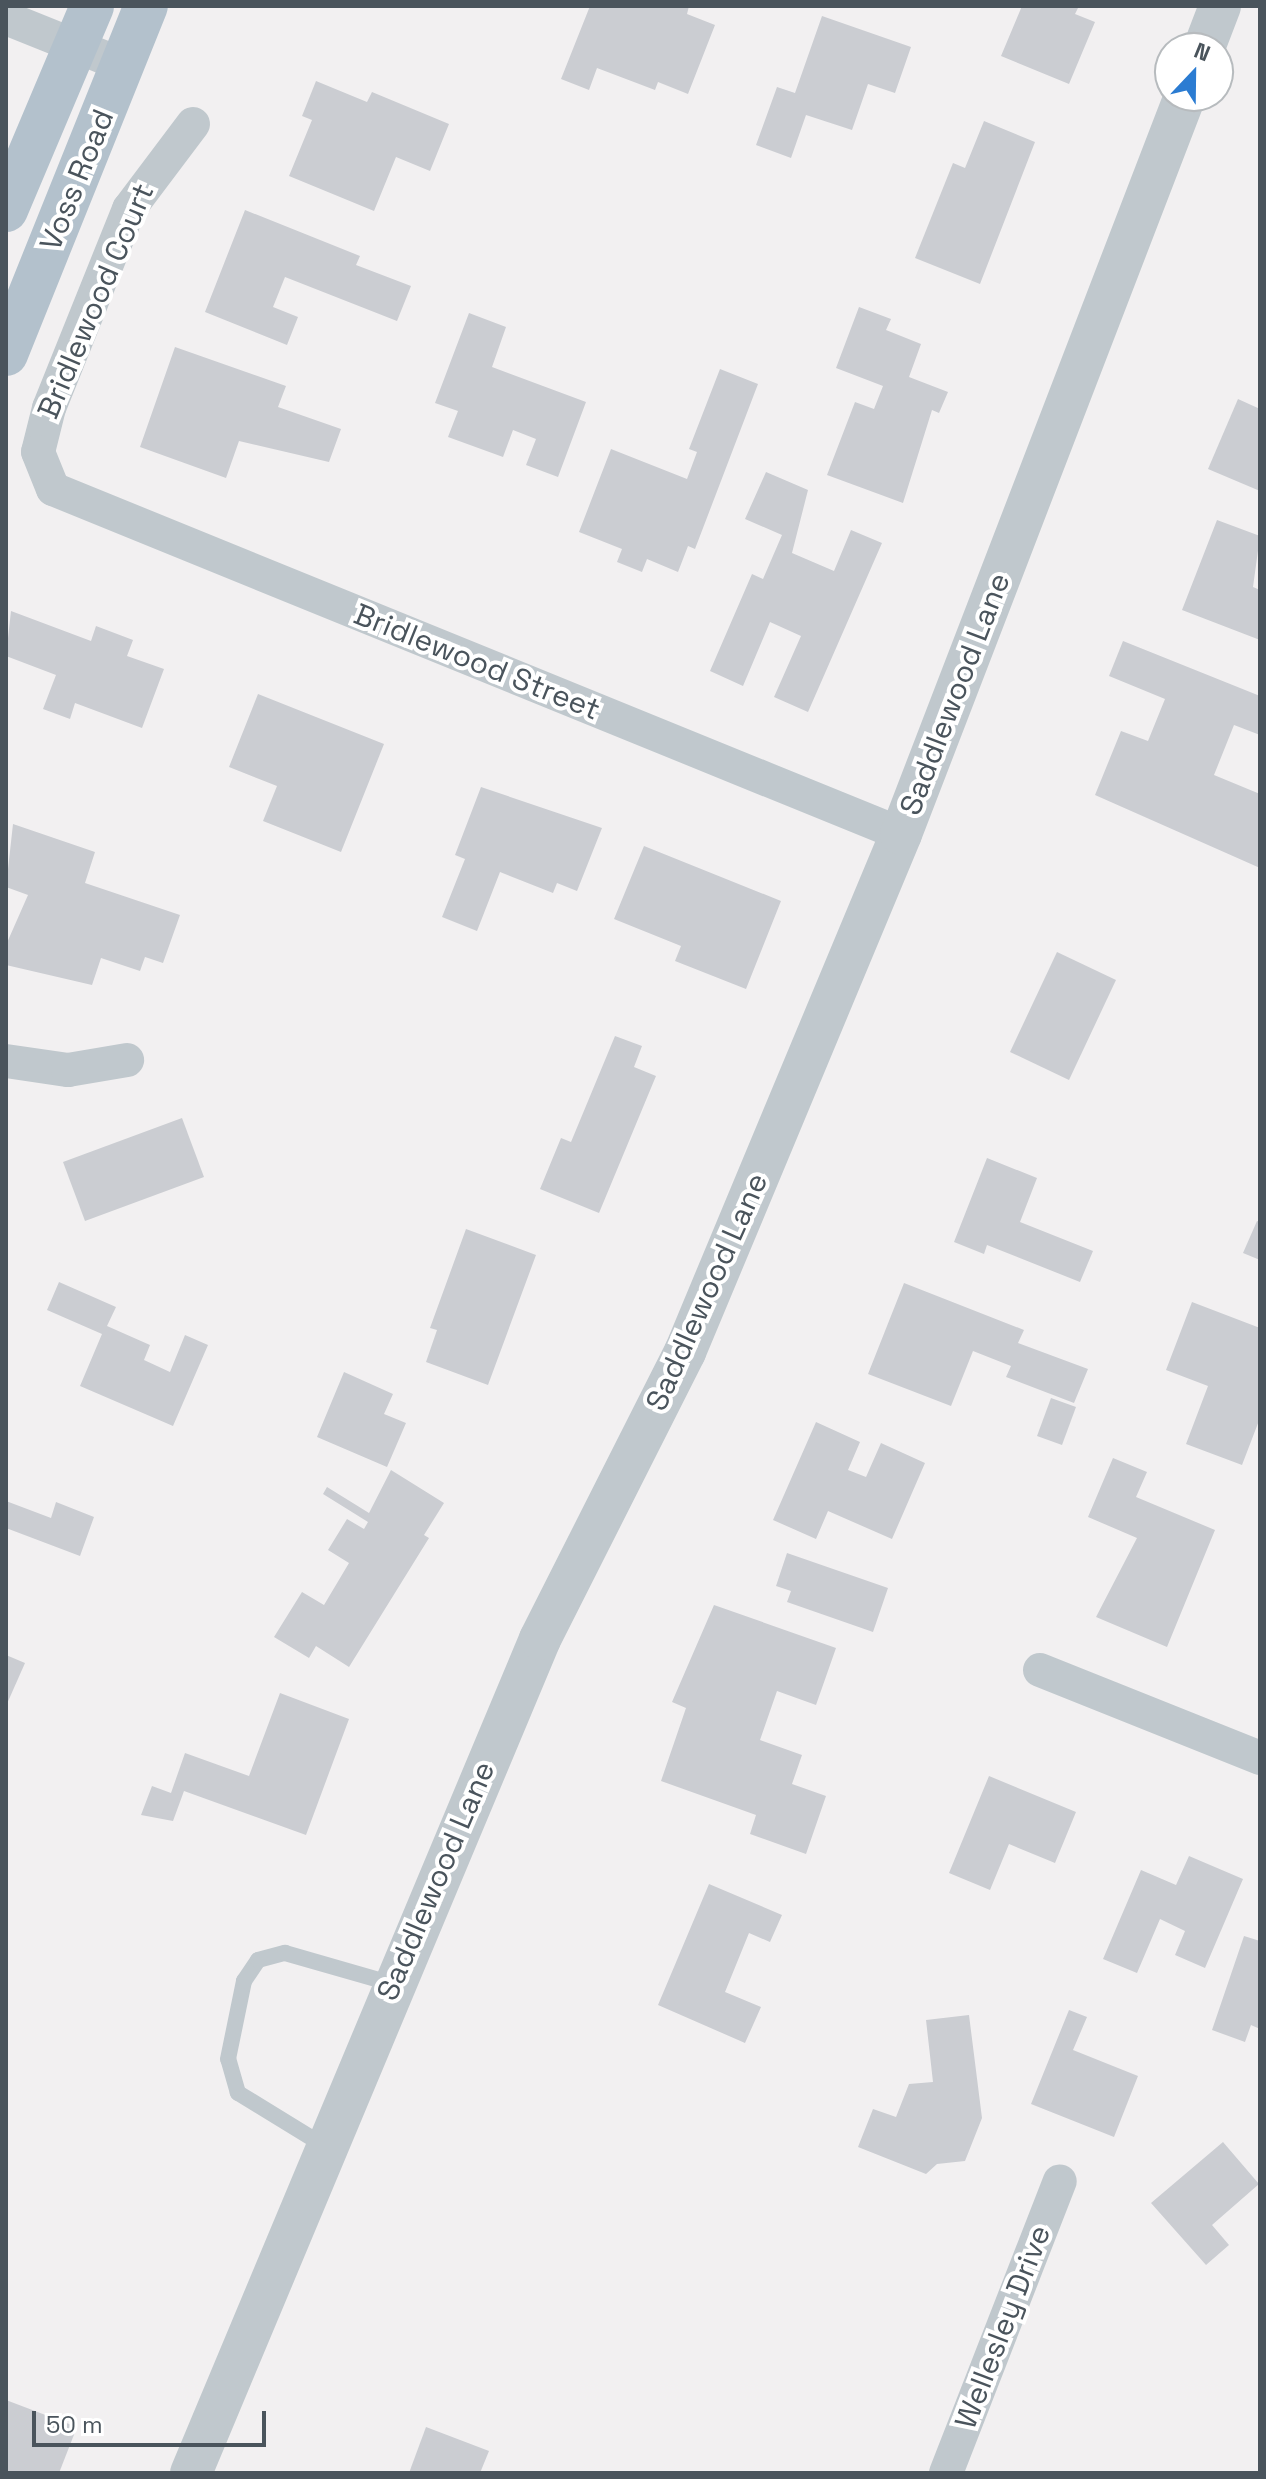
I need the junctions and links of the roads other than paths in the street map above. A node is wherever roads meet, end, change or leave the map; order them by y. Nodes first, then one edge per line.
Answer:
1 (92, 6) edge
2 (146, 6) edge
3 (1220, 6) edge
4 (6, 18) edge
5 (1210, 32) edge
6 (76, 46) junction
7 (123, 65) junction
8 (1179, 112) edge
9 (193, 124) dead end
10 (6, 210) edge
11 (6, 354) edge
12 (53, 489) joint
13 (901, 834) junction
14 (127, 1060) dead end
15 (6, 1061) edge
16 (1040, 1670) dead end
17 (1257, 1749) edge
18 (393, 1984) junction
19 (323, 2145) junction
20 (1060, 2181) dead end
21 (191, 2473) edge
22 (946, 2473) edge

1 - 6 main road, Voss Road
2 - 7 main road, Voss Road
3 - 5 street
4 - 6 street
6 - 7 street
6 - 10 main road, Voss Road
7 - 11 main road, Voss Road
8 - 13 street, Saddlewood Lane
9 - 12 street, Bridlewood Court
12 - 13 street, Bridlewood Street
13 - 18 street, Saddlewood Lane
14 - 15 street
16 - 17 street
18 - 19 street, Saddlewood Lane
18 - 19 lane
19 - 21 street, Saddlewood Lane
20 - 22 street, Wellesley Drive

